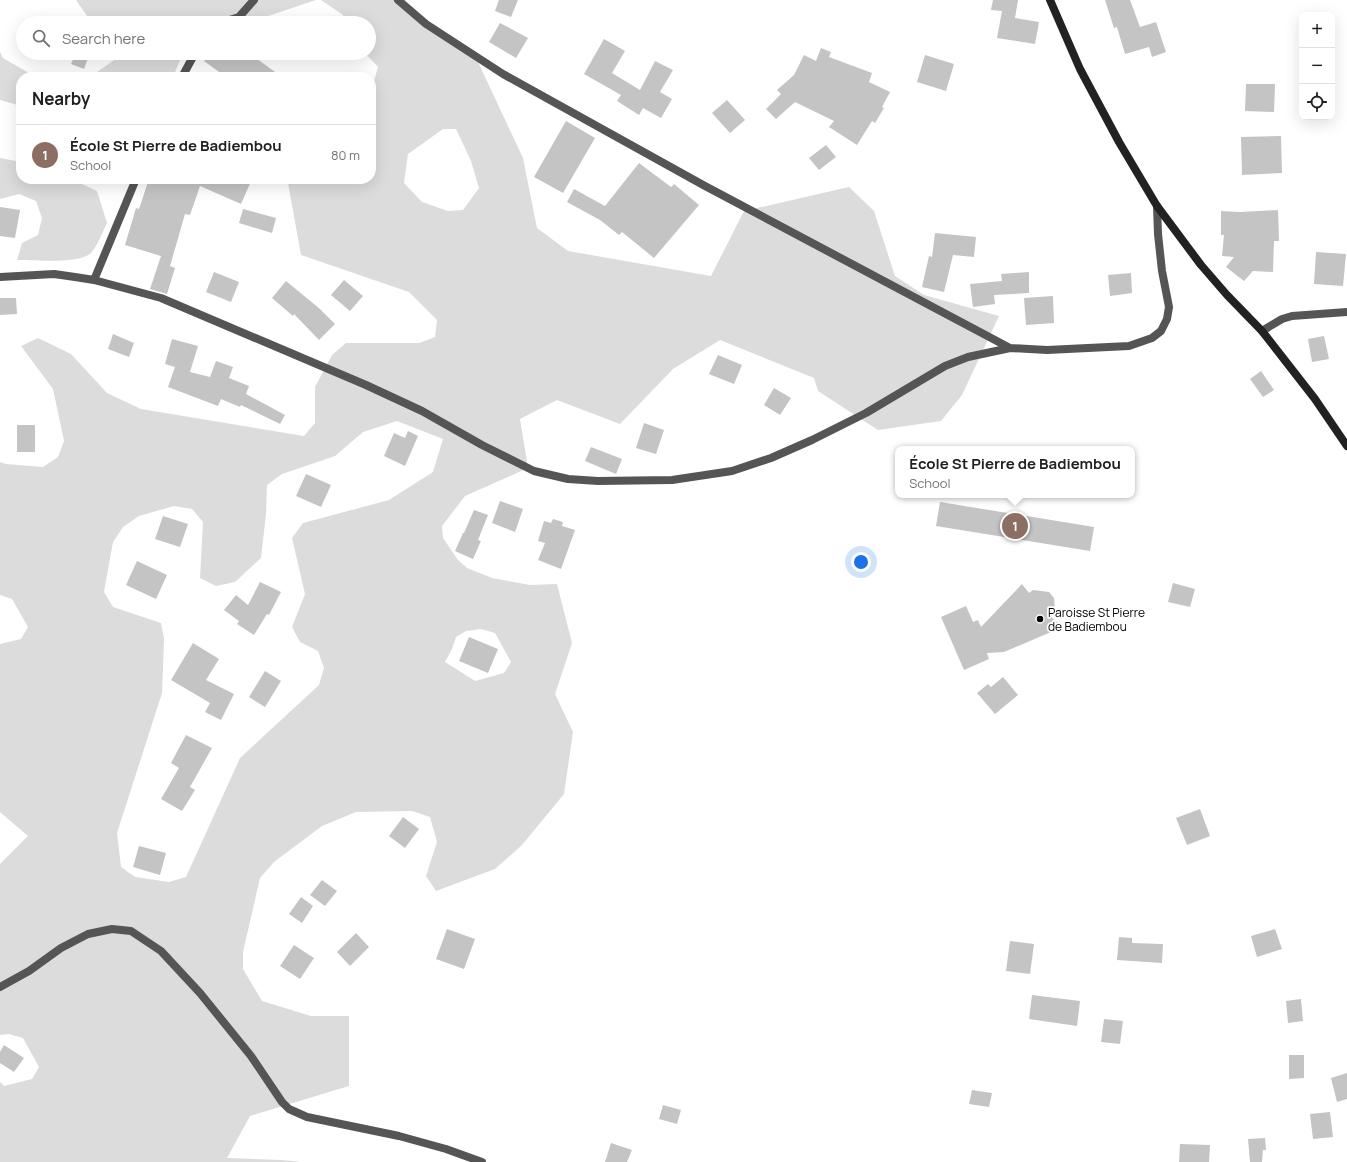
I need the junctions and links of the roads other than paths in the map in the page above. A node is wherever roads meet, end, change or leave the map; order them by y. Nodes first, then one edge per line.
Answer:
1 (254, 0) edge
2 (398, 0) edge
3 (1050, 0) edge
4 (240, 16) edge
5 (191, 60) edge
6 (185, 72) edge
7 (134, 184) edge
8 (1157, 206) junction
9 (0, 277) edge
10 (94, 280) junction
11 (1347, 312) edge
12 (1262, 331) junction
13 (1010, 348) junction
14 (1347, 446) edge
15 (0, 987) edge
16 (482, 1162) edge

1 - 4 street
2 - 13 street
3 - 8 street
5 - 6 street
7 - 10 street
8 - 12 street
8 - 13 street
9 - 10 street
10 - 13 street
11 - 12 street
12 - 14 street
15 - 16 street

